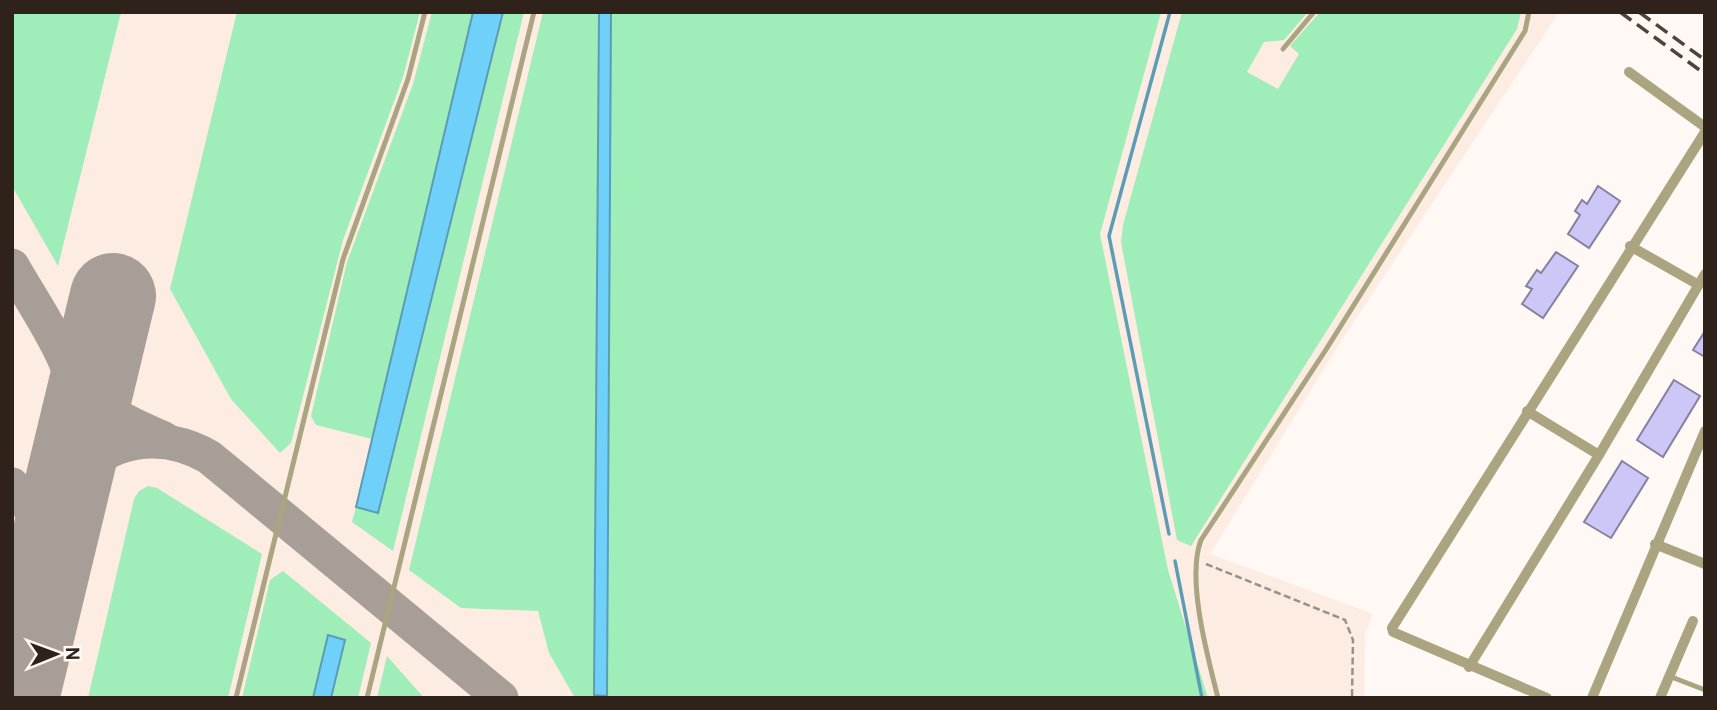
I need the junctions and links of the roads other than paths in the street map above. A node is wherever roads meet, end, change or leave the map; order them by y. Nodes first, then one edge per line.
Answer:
1 (425, 12) edge
2 (534, 12) edge
3 (1314, 12) edge
4 (1529, 12) edge
5 (1283, 48) dead end
6 (1629, 72) dead end
7 (1705, 127) edge
8 (1705, 132) edge
9 (1630, 246) junction
10 (1705, 274) edge
11 (1698, 284) junction
12 (1527, 411) junction
13 (1705, 431) edge
14 (1599, 455) junction
15 (1655, 544) junction
16 (1705, 564) edge
17 (1693, 621) dead end
18 (1469, 667) junction
19 (1669, 676) junction
20 (1705, 690) edge
21 (236, 698) edge
22 (368, 698) edge
23 (1219, 698) edge
24 (1547, 698) edge
25 (1592, 698) edge
26 (1660, 698) edge

1 - 21 lane
2 - 22 lane
3 - 5 lane
4 - 23 lane
6 - 7 street
8 - 9 street
9 - 11 street
9 - 12 street
10 - 11 street
11 - 14 street
12 - 14 street
12 - 18 street
13 - 15 street
14 - 18 street
15 - 16 street
15 - 25 street
17 - 19 street
18 - 24 street
19 - 20 lane
19 - 26 street

